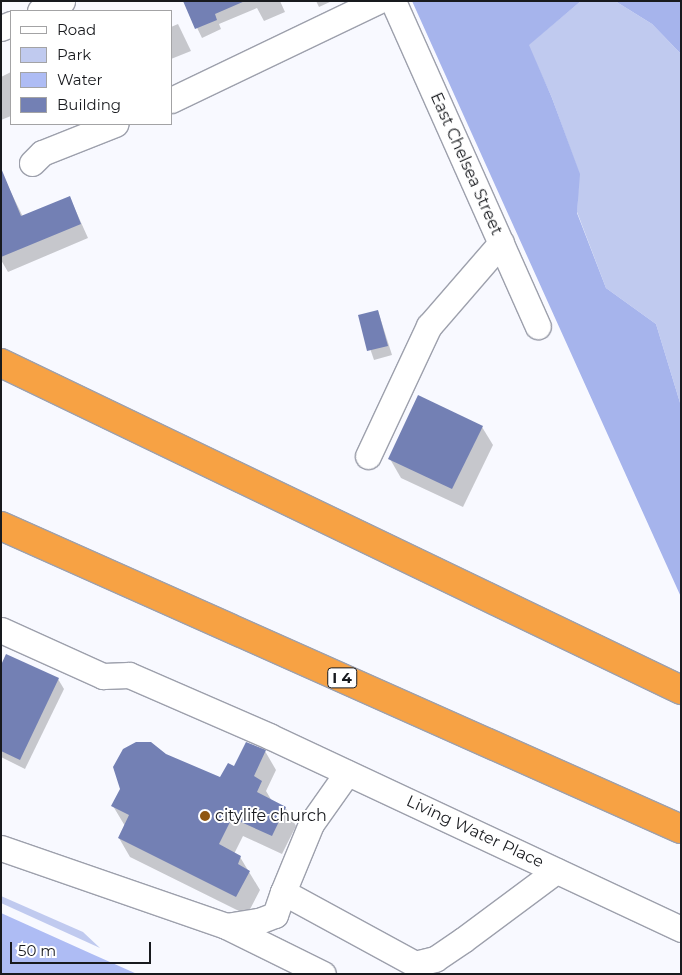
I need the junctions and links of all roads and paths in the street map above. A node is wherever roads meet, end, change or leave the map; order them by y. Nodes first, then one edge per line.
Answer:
1 (62, 1) edge
2 (378, 1) edge
3 (393, 1) edge
4 (42, 10) edge
5 (172, 100) edge
6 (112, 125) edge
7 (32, 163) dead end
8 (501, 243) junction
9 (538, 326) dead end
10 (1, 355) edge
11 (1, 363) edge
12 (29, 376) junction
13 (368, 456) dead end
14 (2, 526) edge
15 (1, 630) edge
16 (681, 690) edge
17 (347, 773) junction
18 (681, 829) edge
19 (1, 848) edge
20 (556, 870) junction
21 (283, 892) junction
22 (226, 926) junction
23 (681, 929) edge
24 (409, 969) edge
25 (323, 974) edge

1 - 4 street
2 - 5 street
3 - 8 street, East Chelsea Street
6 - 7 street
8 - 9 street, East Chelsea Street
8 - 13 street
10 - 12 highway
11 - 12 highway
12 - 16 highway
14 - 18 highway, I 4
15 - 17 street, Living Water Place
17 - 20 street, Living Water Place
17 - 21 street
19 - 22 street
20 - 23 street, Living Water Place
20 - 24 street
21 - 22 street
21 - 24 street
22 - 25 street

